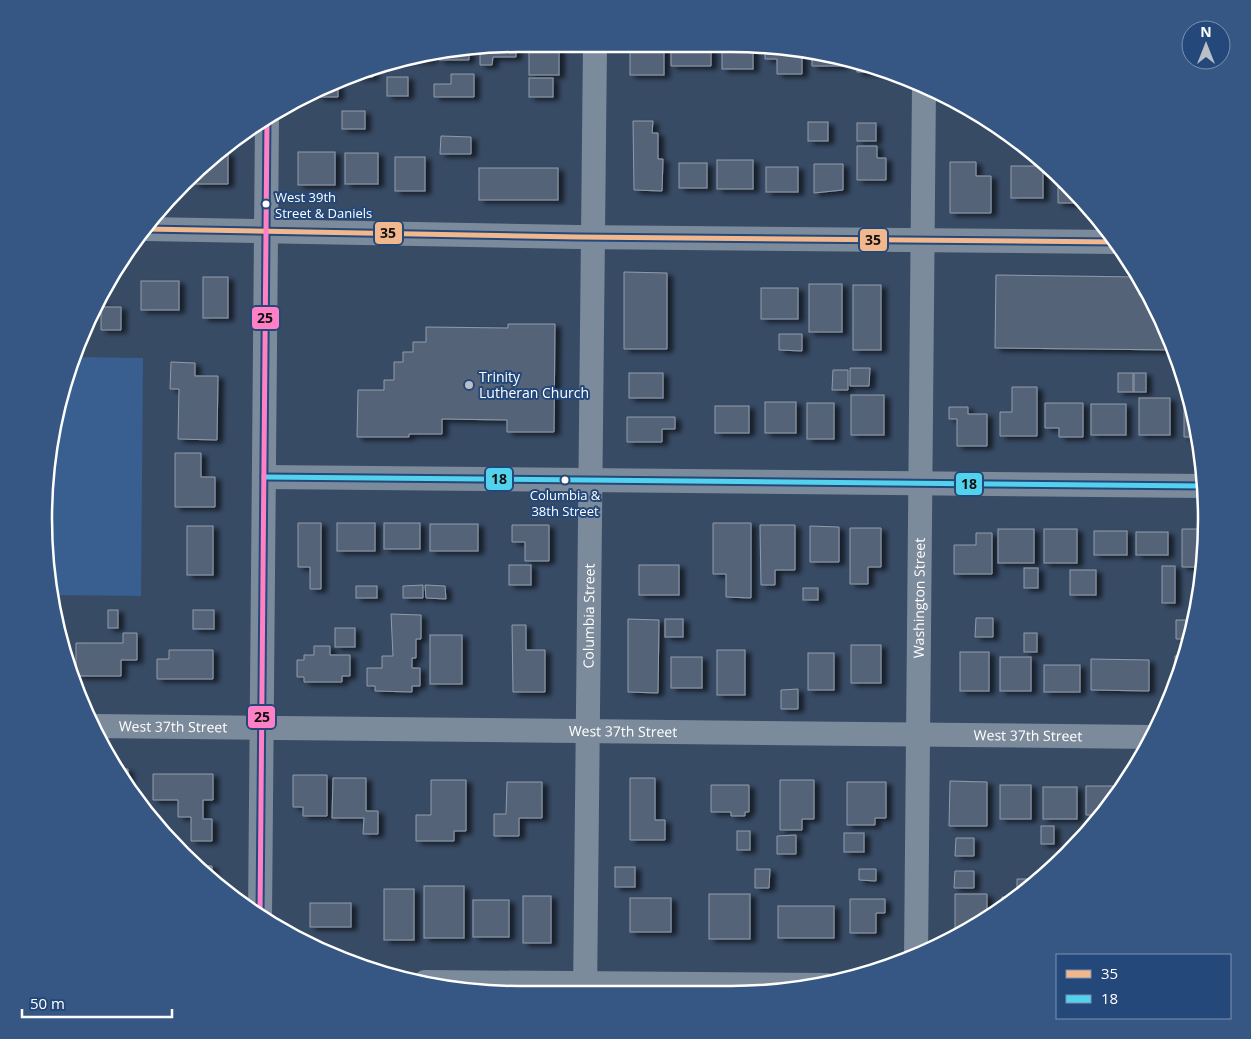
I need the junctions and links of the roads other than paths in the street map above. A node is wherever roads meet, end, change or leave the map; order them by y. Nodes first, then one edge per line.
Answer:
1 (595, 52) edge
2 (924, 94) edge
3 (267, 127) edge
4 (154, 229) edge
5 (266, 230) junction
6 (593, 237) junction
7 (923, 239) junction
8 (1107, 242) edge
9 (264, 477) junction
10 (590, 480) junction
11 (920, 483) junction
12 (1198, 486) edge
13 (101, 726) edge
14 (262, 727) junction
15 (588, 731) junction
16 (918, 734) junction
17 (1144, 737) edge
18 (260, 908) edge
19 (916, 948) edge
20 (468, 984) edge
21 (516, 986) edge
22 (585, 986) edge

1 - 6 street, Columbia Street
2 - 7 street, Washington Street
3 - 5 street
4 - 5 street
5 - 6 street
5 - 9 street
6 - 7 street
6 - 10 street, Columbia Street
7 - 8 street
7 - 11 street, Washington Street
9 - 10 street
9 - 14 street
10 - 11 street
10 - 15 street, Columbia Street
11 - 12 street
11 - 16 street, Washington Street
13 - 14 street, West 37th Street
14 - 15 street, West 37th Street
14 - 18 street
15 - 16 street, West 37th Street
15 - 22 street, Columbia Street
16 - 17 street, West 37th Street
16 - 19 street, Washington Street
20 - 21 street

